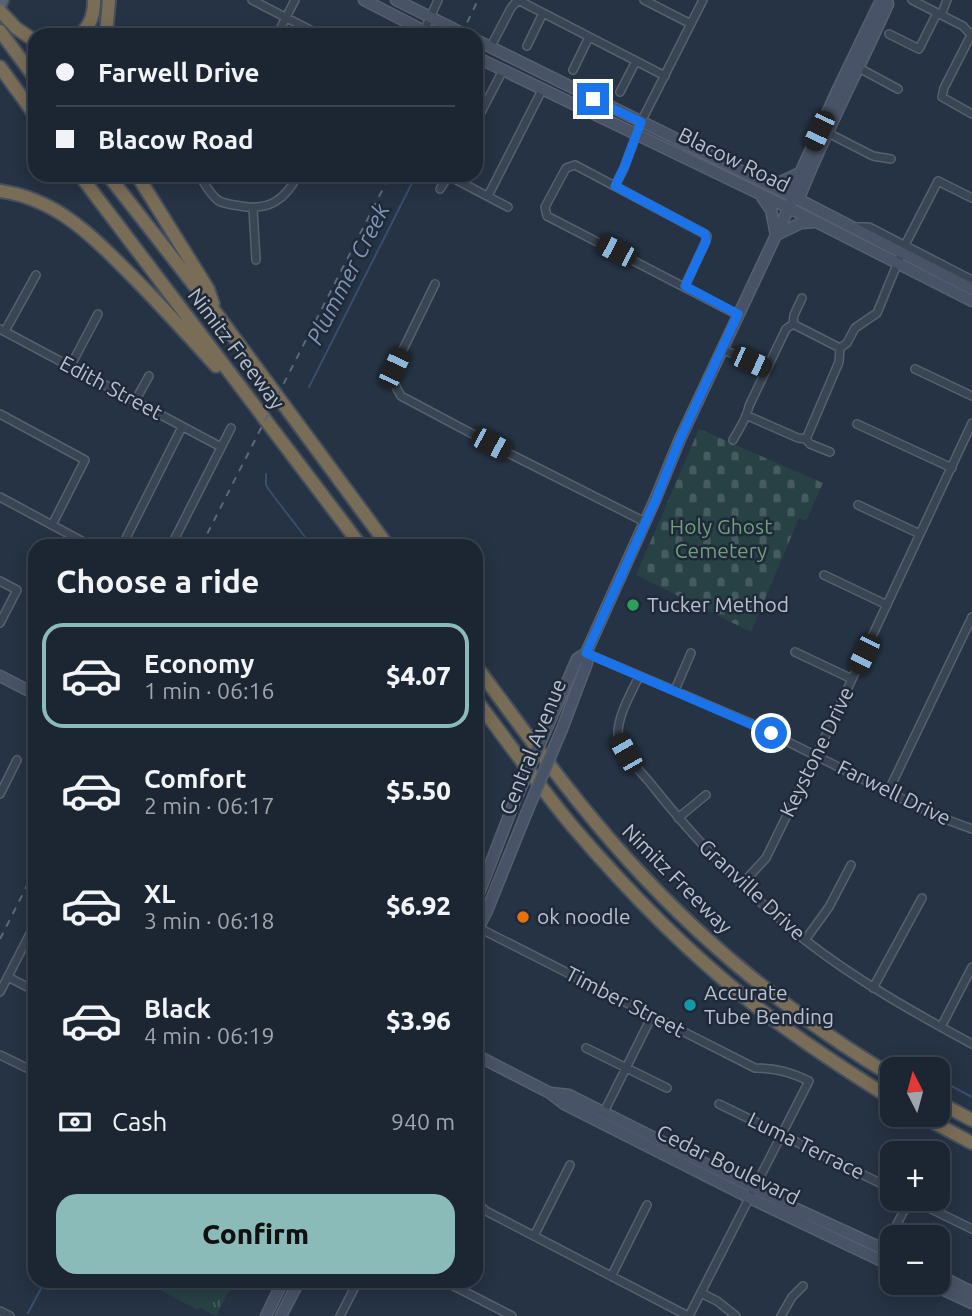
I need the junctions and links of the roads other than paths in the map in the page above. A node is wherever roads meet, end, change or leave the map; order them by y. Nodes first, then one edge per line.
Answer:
1 (4, 0) edge
2 (94, 0) edge
3 (109, 0) edge
4 (252, 0) edge
5 (295, 0) edge
6 (364, 0) edge
7 (396, 0) edge
8 (438, 0) edge
9 (518, 0) edge
10 (644, 0) edge
11 (703, 0) edge
12 (881, 0) edge
13 (887, 0) edge
14 (912, 0) edge
15 (947, 0) edge
16 (0, 9) edge
17 (543, 13) junction
18 (939, 14) junction
19 (286, 17) junction
20 (431, 18) junction
21 (691, 24) junction
22 (87, 28) edge
23 (107, 28) edge
24 (280, 28) edge
25 (307, 28) edge
26 (418, 28) edge
27 (429, 28) edge
28 (452, 28) edge
29 (0, 31) edge
30 (889, 34) dead end
31 (971, 35) edge
32 (28, 36) edge
33 (589, 37) junction
34 (483, 44) edge
35 (527, 46) dead end
36 (490, 48) junction
37 (483, 60) edge
38 (636, 61) junction
39 (0, 67) edge
40 (859, 68) junction
41 (28, 69) edge
42 (503, 70) junction
43 (573, 70) dead end
44 (546, 75) junction
45 (665, 75) junction
46 (0, 79) edge
47 (898, 89) dead end
48 (542, 90) junction
49 (620, 92) dead end
50 (28, 107) edge
51 (28, 109) edge
52 (483, 109) edge
53 (972, 114) edge
54 (641, 122) junction
55 (828, 133) junction
56 (637, 134) junction
57 (891, 159) dead end
58 (804, 174) junction
59 (85, 182) edge
60 (113, 182) edge
61 (141, 182) edge
62 (203, 182) edge
63 (293, 182) edge
64 (444, 182) edge
65 (462, 182) edge
66 (767, 184) junction
67 (615, 186) junction
68 (440, 189) dead end
69 (0, 191) edge
70 (758, 193) junction
71 (488, 196) junction
72 (794, 197) junction
73 (972, 198) edge
74 (508, 207) dead end
75 (253, 208) junction
76 (789, 208) junction
77 (820, 211) junction
78 (815, 222) junction
79 (776, 236) junction
80 (903, 249) junction
81 (256, 260) dead end
82 (897, 264) junction
83 (36, 275) dead end
84 (972, 280) edge
85 (435, 284) dead end
86 (685, 286) junction
87 (972, 289) edge
88 (802, 298) dead end
89 (972, 301) edge
90 (98, 314) dead end
91 (738, 314) junction
92 (219, 317) junction
93 (793, 324) junction
94 (3, 330) edge
95 (840, 348) junction
96 (722, 349) junction
97 (71, 367) junction
98 (766, 369) junction
99 (915, 369) dead end
100 (149, 376) dead end
101 (972, 396) edge
102 (135, 401) junction
103 (0, 414) edge
104 (748, 416) junction
105 (972, 423) edge
106 (858, 424) dead end
107 (182, 427) junction
108 (231, 428) dead end
109 (276, 433) junction
110 (806, 439) junction
111 (733, 440) dead end
112 (221, 447) junction
113 (830, 452) dead end
114 (952, 468) junction
115 (0, 497) edge
116 (858, 505) dead end
117 (645, 522) junction
118 (52, 525) junction
119 (920, 534) junction
120 (78, 539) edge
121 (126, 539) edge
122 (175, 539) edge
123 (356, 539) edge
124 (383, 539) edge
125 (824, 575) dead end
126 (0, 581) edge
127 (887, 605) junction
128 (972, 617) edge
129 (0, 622) edge
130 (795, 652) dead end
131 (586, 653) junction
132 (691, 653) dead end
133 (483, 675) edge
134 (0, 676) edge
135 (639, 676) junction
136 (852, 679) junction
137 (28, 690) edge
138 (675, 690) junction
139 (483, 708) edge
140 (816, 756) junction
141 (17, 760) dead end
142 (888, 792) junction
143 (0, 794) edge
144 (706, 795) dead end
145 (678, 818) junction
146 (972, 830) edge
147 (851, 865) dead end
148 (483, 883) edge
149 (741, 885) junction
150 (922, 898) dead end
151 (483, 918) edge
152 (483, 932) edge
153 (28, 938) edge
154 (806, 940) junction
155 (972, 967) edge
156 (8, 977) junction
157 (28, 987) edge
158 (873, 988) junction
159 (0, 992) edge
160 (652, 1016) junction
161 (942, 1027) junction
162 (972, 1044) edge
163 (586, 1048) dead end
164 (0, 1055) edge
165 (483, 1059) edge
166 (626, 1068) junction
167 (28, 1069) edge
168 (880, 1069) edge
169 (667, 1088) dead end
170 (880, 1091) edge
171 (551, 1093) junction
172 (719, 1104) dead end
173 (950, 1108) edge
174 (604, 1112) junction
175 (972, 1120) edge
176 (942, 1127) edge
177 (782, 1134) junction
178 (972, 1143) edge
179 (570, 1165) dead end
180 (880, 1183) edge
181 (752, 1193) junction
182 (647, 1205) dead end
183 (483, 1208) edge
184 (935, 1211) edge
185 (972, 1229) edge
186 (534, 1236) junction
187 (880, 1248) edge
188 (880, 1259) edge
189 (612, 1275) junction
190 (950, 1281) edge
191 (803, 1286) dead end
192 (280, 1288) edge
193 (295, 1288) edge
194 (355, 1288) edge
195 (458, 1288) edge
196 (972, 1292) edge
197 (701, 1293) junction
198 (950, 1293) edge
199 (972, 1303) edge
200 (0, 1311) edge
201 (343, 1315) edge
202 (9, 1316) edge
203 (266, 1316) edge
204 (281, 1316) edge
205 (512, 1316) edge
206 (689, 1316) edge
207 (736, 1316) edge
208 (781, 1316) edge

1 - 16 main road
2 - 22 highway
3 - 23 highway
4 - 19 street
5 - 19 street
6 - 26 main road
7 - 20 main road
8 - 20 street
9 - 17 street
9 - 36 street
10 - 21 street
11 - 21 street
12 - 58 main road
13 - 40 main road
14 - 18 street
15 - 18 street
16 - 32 highway
17 - 33 street
17 - 35 street
18 - 30 street
18 - 31 street
19 - 24 street
19 - 25 street
20 - 27 street
20 - 28 main road
21 - 45 street
29 - 41 highway
31 - 53 street
33 - 38 street
33 - 43 street
34 - 36 main road, Blacow Road
36 - 44 main road, Blacow Road
37 - 42 main road, Blacow Road
38 - 45 street
38 - 49 street
39 - 50 highway
40 - 47 street
40 - 55 main road
42 - 44 main road
42 - 48 main road, Blacow Road
42 - 52 street
44 - 54 main road, Blacow Road
45 - 54 street
46 - 51 highway
48 - 56 main road, Blacow Road
48 - 71 street
54 - 56 street
54 - 66 main road, Blacow Road
55 - 57 street
55 - 58 main road
56 - 67 street
56 - 70 main road, Blacow Road
58 - 66 main road
58 - 77 main road
59 - 109 highway, Nimitz Freeway
60 - 92 highway, Nimitz Freeway
61 - 92 highway
62 - 75 street
63 - 75 street
64 - 68 street
65 - 71 street
66 - 72 main road, Blacow Road
67 - 86 street
67 - 86 street
69 - 109 highway
70 - 76 main road, Blacow Road
70 - 79 main road
71 - 74 street
72 - 76 main road, Central Avenue
72 - 77 main road, Blacow Road
73 - 80 street
75 - 81 street
76 - 78 main road, Blacow Road
76 - 79 main road, Central Avenue
77 - 80 main road, Blacow Road
78 - 79 main road
78 - 82 main road, Blacow Road
79 - 91 main road, Central Avenue
80 - 82 street
80 - 84 street, Blacow Road
80 - 87 main road, Blacow Road
82 - 89 main road, Blacow Road
82 - 95 street
83 - 94 street
85 - 117 street
86 - 91 street
88 - 93 street
90 - 97 street
91 - 96 main road, Central Avenue
92 - 124 highway, Nimitz Freeway
93 - 95 street
93 - 98 street
94 - 97 street, Edith Street
95 - 110 street
96 - 98 street
96 - 117 main road, Central Avenue
97 - 102 street, Edith Street
98 - 104 street
99 - 101 street
100 - 102 street
102 - 107 street, Edith Street
103 - 118 street
104 - 110 street
104 - 111 street
105 - 114 street, Keystone Drive
106 - 114 street
107 - 112 street, Edith Street
107 - 121 street
108 - 112 street
109 - 123 highway, Nimitz Freeway
110 - 113 street
112 - 122 street
114 - 119 street, Keystone Drive
115 - 118 street
116 - 119 street
117 - 131 main road, Central Avenue
118 - 120 street
119 - 127 street, Keystone Drive
125 - 127 street
126 - 129 street
127 - 136 street, Keystone Drive
128 - 142 street
130 - 136 street
131 - 135 street, Farwell Drive
131 - 148 main road, Central Avenue, bridge
131 - 151 main road, Central Avenue, bridge
132 - 138 street
133 - 168 highway, Nimitz Freeway
134 - 137 main road
135 - 138 street, Farwell Drive
135 - 145 street, Granville Drive
136 - 140 street, Keystone Drive
138 - 140 street, Farwell Drive
139 - 170 highway, Nimitz Freeway
140 - 142 street, Farwell Drive
140 - 149 street, Keystone Drive
141 - 143 street
142 - 146 street, Farwell Drive
144 - 145 street
145 - 149 street, Granville Drive
147 - 154 street
149 - 154 street, Granville Drive
150 - 158 street
152 - 160 street, Timber Street
153 - 156 street
154 - 158 street, Granville Drive
155 - 161 street
156 - 157 street
156 - 159 street
158 - 161 street, Granville Drive
160 - 166 street
160 - 177 street, Timber Street
161 - 162 street, Granville Drive
163 - 166 street
164 - 167 street
165 - 171 main road, Cedar Boulevard
166 - 169 street
166 - 174 street
171 - 174 main road, Cedar Boulevard
171 - 181 main road, Cedar Boulevard
172 - 177 street, Luma Terrace
173 - 175 highway
174 - 181 main road, Cedar Boulevard
176 - 178 highway
177 - 180 street, Luma Terrace
177 - 181 street
179 - 186 street
181 - 187 main road, Cedar Boulevard
181 - 188 main road, Cedar Boulevard
181 - 197 street
182 - 189 street
183 - 186 street
184 - 185 street
186 - 189 street
189 - 206 street
190 - 196 main road
191 - 208 street
192 - 203 main road
193 - 204 main road
194 - 201 street
195 - 205 street
197 - 206 street
197 - 207 street
198 - 199 main road
200 - 202 street

